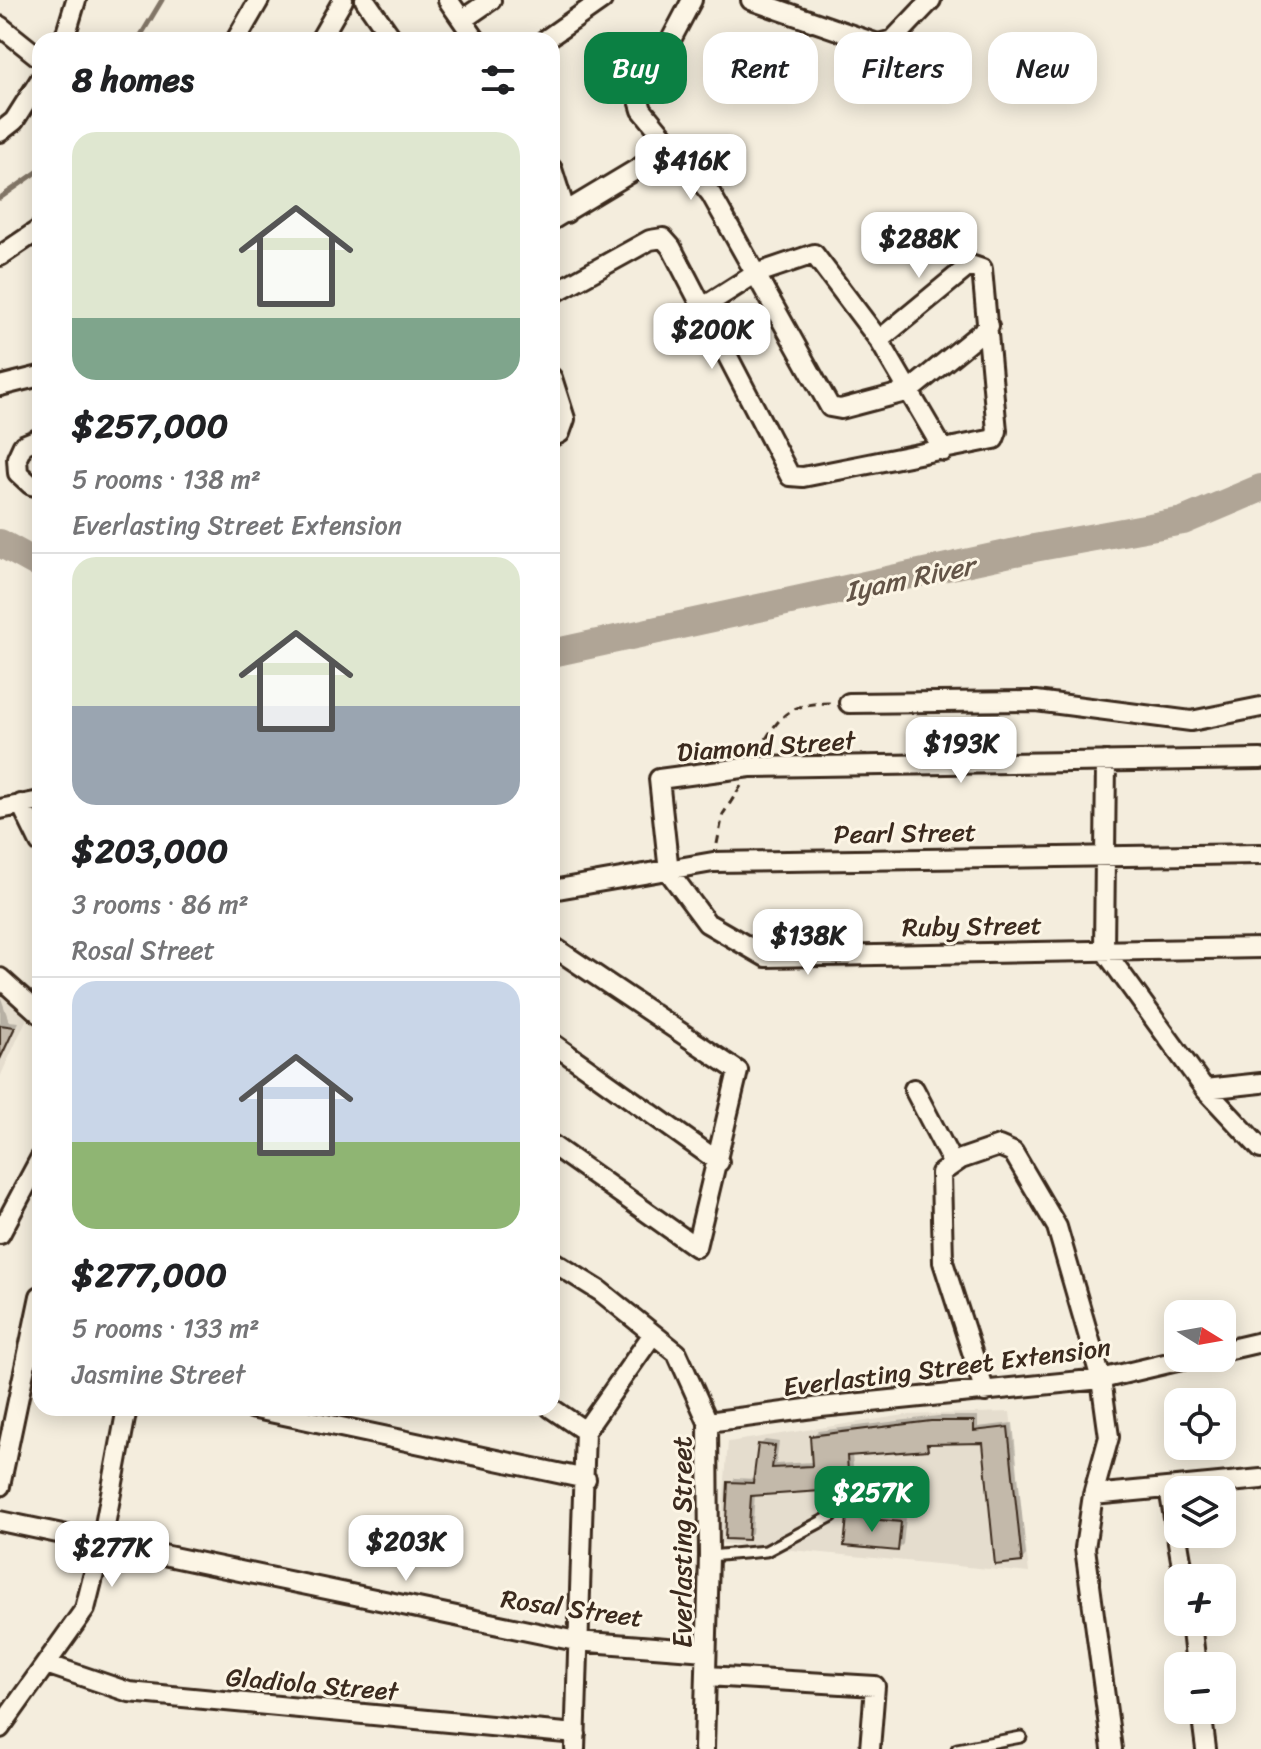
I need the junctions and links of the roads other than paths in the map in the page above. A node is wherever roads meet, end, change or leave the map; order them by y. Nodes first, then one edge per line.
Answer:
1 (259, 0) edge
2 (343, 0) edge
3 (365, 0) edge
4 (448, 0) edge
5 (491, 0) edge
6 (602, 0) edge
7 (692, 0) edge
8 (751, 0) edge
9 (930, 0) edge
10 (71, 2) edge
11 (462, 20) junction
12 (0, 26) edge
13 (65, 32) edge
14 (241, 32) edge
15 (325, 32) edge
16 (387, 32) edge
17 (470, 32) edge
18 (556, 32) edge
19 (32, 52) edge
20 (32, 91) edge
21 (0, 107) edge
22 (7, 126) edge
23 (672, 148) junction
24 (560, 215) edge
25 (32, 234) edge
26 (0, 256) edge
27 (755, 274) junction
28 (560, 290) edge
29 (703, 307) junction
30 (989, 326) junction
31 (879, 340) junction
32 (32, 378) edge
33 (0, 386) edge
34 (909, 391) junction
35 (560, 403) edge
36 (560, 433) edge
37 (32, 441) edge
38 (944, 451) junction
39 (32, 485) edge
40 (849, 703) road end
41 (1261, 707) edge
42 (1261, 759) edge
43 (1106, 761) junction
44 (31, 802) edge
45 (0, 809) edge
46 (1261, 854) edge
47 (1104, 856) junction
48 (669, 872) junction
49 (560, 889) edge
50 (1261, 948) edge
51 (1104, 950) junction
52 (560, 951) edge
53 (0, 978) edge
54 (32, 1007) edge
55 (560, 1049) edge
56 (1261, 1083) edge
57 (914, 1089) dead end
58 (1205, 1089) junction
59 (1261, 1149) edge
60 (560, 1151) edge
61 (719, 1162) junction
62 (953, 1164) junction
63 (32, 1174) edge
64 (0, 1234) edge
65 (560, 1266) edge
66 (32, 1334) edge
67 (653, 1334) junction
68 (1261, 1342) edge
69 (1236, 1348) edge
70 (1164, 1364) edge
71 (1101, 1379) junction
72 (985, 1392) junction
73 (560, 1414) edge
74 (125, 1416) edge
75 (289, 1416) edge
76 (708, 1422) junction
77 (585, 1431) junction
78 (586, 1479) junction
79 (1261, 1479) edge
80 (1236, 1481) edge
81 (0, 1486) edge
82 (1164, 1488) edge
83 (1093, 1495) junction
84 (832, 1516) dead end
85 (0, 1521) edge
86 (102, 1541) junction
87 (709, 1556) junction
88 (576, 1641) junction
89 (706, 1651) junction
90 (49, 1665) junction
91 (707, 1676) junction
92 (1203, 1724) edge
93 (0, 1728) edge
94 (1021, 1737) dead end
95 (575, 1742) edge
96 (704, 1749) edge
97 (870, 1749) edge
98 (957, 1749) edge
99 (1112, 1749) edge
100 (1206, 1749) edge

1 - 14 street
2 - 15 street
3 - 16 street
4 - 11 street
5 - 11 street
6 - 18 street
7 - 23 street
8 - 9 street
10 - 13 street
11 - 17 street
12 - 19 street
20 - 22 street
21 - 22 street
23 - 24 street
23 - 27 street
25 - 26 street
27 - 29 street
27 - 31 street
27 - 34 street
28 - 29 street
29 - 38 street
30 - 31 street
30 - 34 street
30 - 38 street
31 - 34 street
32 - 33 street
34 - 38 street
35 - 36 street
37 - 39 street
40 - 41 street
42 - 43 street, Diamond Street
43 - 47 street
43 - 48 street, Diamond Street
44 - 45 street
46 - 47 street, Pearl Street
47 - 48 street, Pearl Street
47 - 51 street
48 - 49 street, Pearl Street
48 - 51 street, Ruby Street
50 - 51 street, Ruby Street
51 - 58 street
52 - 61 street
53 - 54 street
55 - 61 street
56 - 58 street
57 - 62 street
58 - 59 street
60 - 61 street
62 - 71 street
62 - 72 street
63 - 64 street
65 - 67 street, Everlasting Street
66 - 81 street
67 - 76 street, Everlasting Street
67 - 77 street
68 - 69 street
70 - 71 street, Everlasting Street Extension
71 - 72 street, Everlasting Street Extension
71 - 83 street
72 - 76 street, Everlasting Street Extension
73 - 77 street
74 - 86 street
75 - 78 street
76 - 87 street, Everlasting Street
77 - 78 street
78 - 88 street
79 - 80 street
82 - 83 street
83 - 99 street
84 - 87 lane
85 - 86 street, Rosal Street
86 - 88 street, Rosal Street
86 - 90 street
87 - 89 street, Everlasting Street
88 - 89 street, Rosal Street
88 - 95 street
89 - 91 street, Everlasting Street
90 - 93 street
90 - 95 street, Gladiola Street
91 - 96 street, Everlasting Street
91 - 97 street
92 - 100 street
94 - 98 lane

